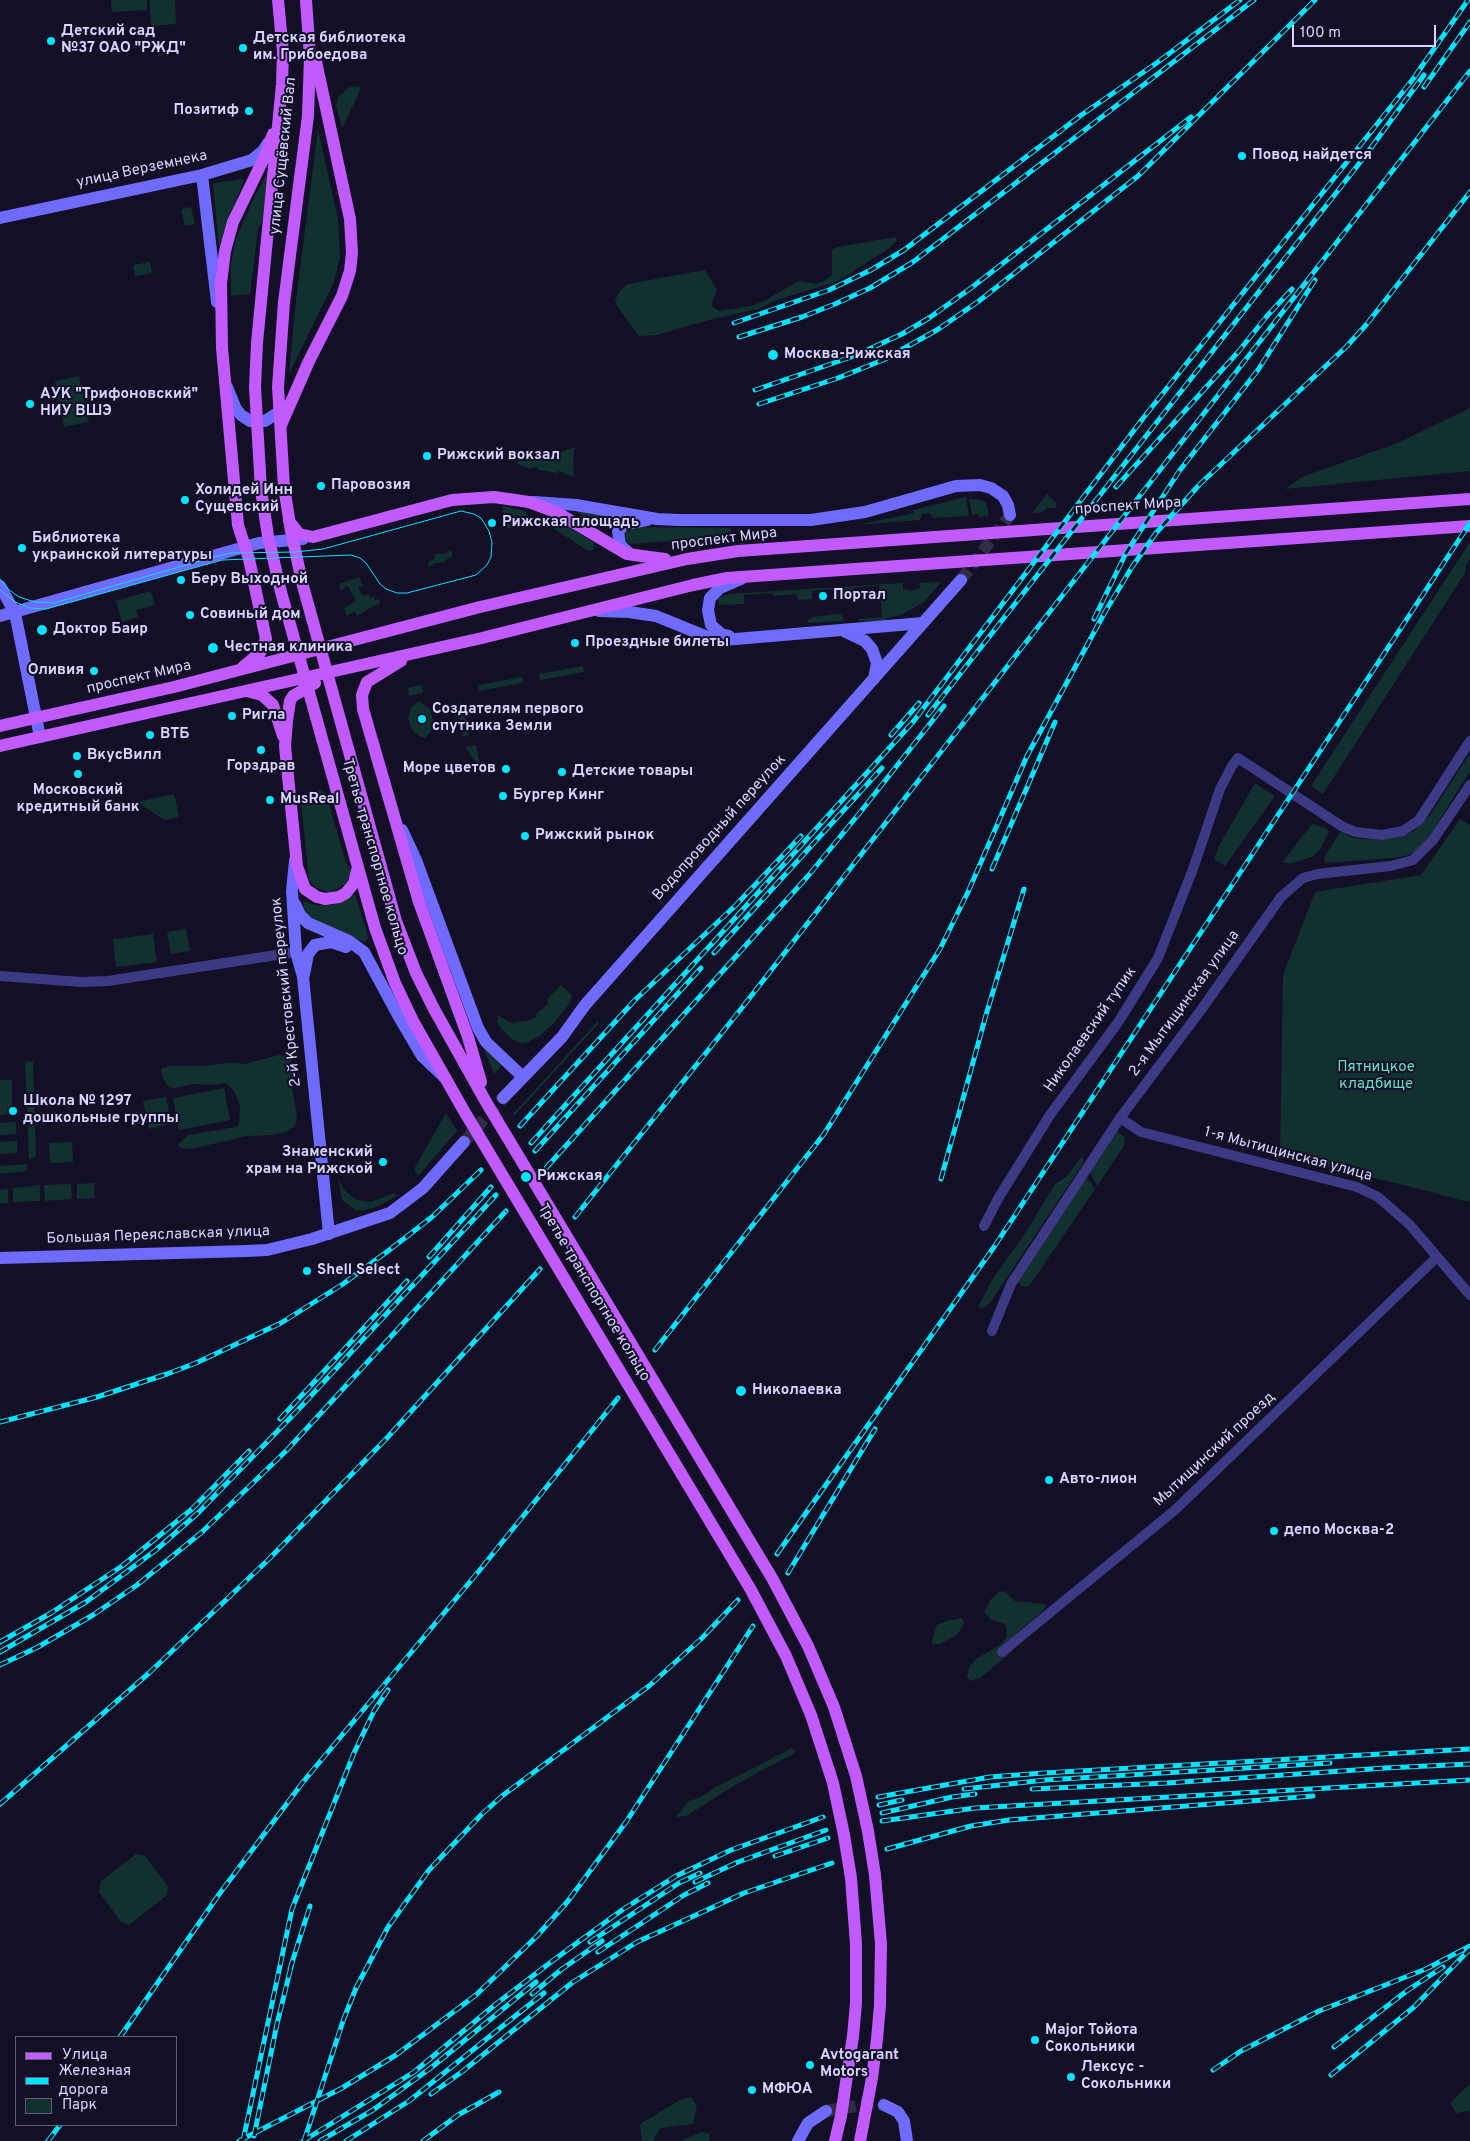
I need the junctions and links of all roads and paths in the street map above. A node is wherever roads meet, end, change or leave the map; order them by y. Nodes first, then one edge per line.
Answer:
1 (278, 0) edge
2 (306, 0) edge
3 (309, 30) junction
4 (282, 84) junction
5 (274, 129) junction
6 (202, 175) junction
7 (0, 218) edge
8 (267, 253) joint
9 (290, 256) joint
10 (222, 348) junction
11 (225, 379) junction
12 (290, 402) junction
13 (1470, 499) edge
14 (528, 502) junction
15 (1010, 515) dead end
16 (657, 518) junction
17 (1470, 526) edge
18 (313, 537) junction
19 (245, 547) junction
20 (638, 557) junction
21 (687, 559) junction
22 (753, 575) junction
23 (961, 580) tunnel mouth
24 (0, 586) edge
25 (16, 613) junction
26 (581, 614) junction
27 (0, 616) edge
28 (923, 623) junction
29 (842, 630) junction
30 (749, 638) junction
31 (417, 653) junction
32 (236, 671) junction
33 (336, 671) junction
34 (873, 681) junction
35 (248, 691) junction
36 (36, 718) junction
37 (0, 726) edge
38 (40, 737) junction
39 (1470, 741) edge
40 (0, 746) edge
41 (285, 746) junction
42 (1470, 785) edge
43 (392, 812) junction
44 (295, 851) junction
45 (356, 865) junction
46 (293, 896) junction
47 (296, 952) junction
48 (0, 976) edge
49 (304, 977) junction
50 (381, 985) junction
51 (523, 1077) junction
52 (446, 1079) junction
53 (503, 1098) tunnel mouth
54 (486, 1102) junction
55 (1120, 1118) junction
56 (464, 1142) tunnel mouth
57 (984, 1226) dead end
58 (329, 1234) junction
59 (1437, 1257) junction
60 (0, 1258) edge
61 (1470, 1295) edge
62 (992, 1331) dead end
63 (1002, 1652) dead end
64 (884, 2105) tunnel mouth
65 (826, 2111) tunnel mouth
66 (798, 2141) edge
67 (835, 2141) edge
68 (860, 2141) edge
69 (907, 2141) edge

1 - 4 main road, улица Сущёвский Вал
2 - 3 main road, улица Сущёвский Вал
3 - 9 main road, улица Сущёвский Вал
3 - 12 main road
4 - 5 main road
4 - 8 main road, улица Сущёвский Вал
5 - 6 main road, улица Верземнека
5 - 10 main road
6 - 7 main road, улица Верземнека
6 - 10 main road
8 - 45 main road, Третье транспортное кольцо
9 - 54 main road, Третье транспортное кольцо
10 - 11 main road
11 - 12 main road
11 - 19 main road
12 - 18 main road
13 - 21 main road, проспект Мира
14 - 16 main road
14 - 18 main road
14 - 20 main road
15 - 16 main road
16 - 20 main road
17 - 22 main road
18 - 19 main road
19 - 25 main road
19 - 32 main road
20 - 21 main road
21 - 32 main road, проспект Мира
22 - 26 main road
22 - 30 main road
23 - 28 main road, Водопроводный переулок
24 - 25 main road
25 - 27 main road
25 - 36 main road
26 - 30 main road
26 - 31 main road
28 - 29 main road
28 - 34 main road, Водопроводный переулок
29 - 30 main road
29 - 34 main road
31 - 33 main road
31 - 43 main road
32 - 36 main road, проспект Мира
33 - 35 main road
33 - 41 main road, 2-й Крестовский переулок
34 - 51 main road, Водопроводный переулок
35 - 38 main road
35 - 41 main road, 2-й Крестовский переулок
36 - 37 main road, проспект Мира
36 - 38 main road
38 - 40 main road
39 - 57 street, Николаевский тупик
41 - 44 main road, 2-й Крестовский переулок
42 - 55 street, 2-я Мытищинская улица
43 - 51 main road
43 - 54 main road
44 - 45 main road
44 - 46 main road, 2-й Крестовский переулок
45 - 52 main road, Третье транспортное кольцо
46 - 47 main road, 2-й Крестовский переулок
46 - 50 main road
47 - 48 street
47 - 49 main road, 2-й Крестовский переулок
49 - 50 main road
49 - 58 main road, 2-й Крестовский переулок
50 - 52 main road
51 - 53 main road, Водопроводный переулок
52 - 67 main road, Третье транспортное кольцо
54 - 68 main road, Третье транспортное кольцо
55 - 59 street, 1-я Мытищинская улица
55 - 62 street, 2-я Мытищинская улица
56 - 58 main road, Большая Переяславская улица
58 - 60 main road, Большая Переяславская улица
59 - 61 street, 1-я Мытищинская улица
59 - 63 street, Мытищинский проезд
64 - 69 main road
65 - 66 main road

